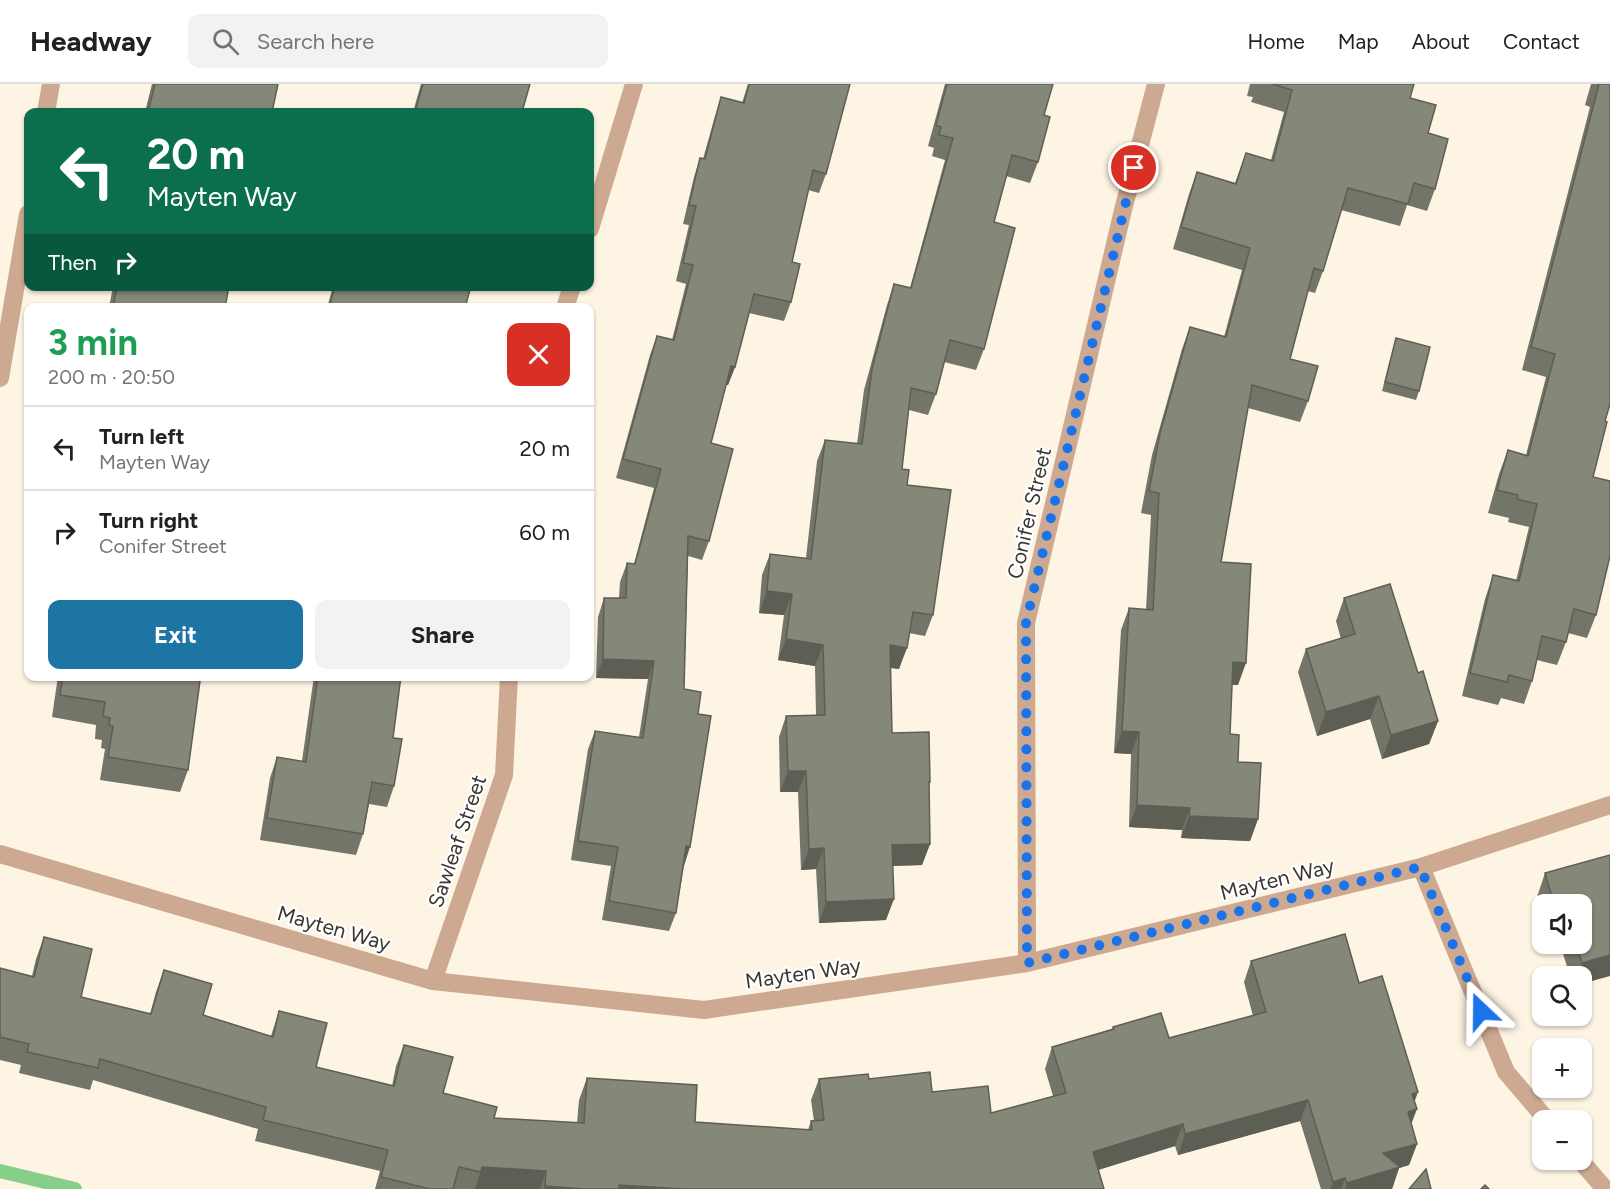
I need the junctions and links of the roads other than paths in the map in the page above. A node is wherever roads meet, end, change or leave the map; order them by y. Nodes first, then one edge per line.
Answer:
1 (51, 84) edge
2 (634, 84) edge
3 (1156, 84) edge
4 (47, 108) edge
5 (594, 216) edge
6 (24, 237) edge
7 (0, 378) edge
8 (509, 681) edge
9 (1610, 805) edge
10 (0, 854) edge
11 (1420, 867) junction
12 (1027, 963) junction
13 (433, 981) junction
14 (1538, 1110) edge
15 (1589, 1170) edge
16 (1605, 1189) edge

1 - 4 street
2 - 5 street
3 - 12 street, Conifer Street
6 - 7 street
8 - 13 street, Sawleaf Street
9 - 11 street, Mayten Way
10 - 13 street, Mayten Way
11 - 12 street, Mayten Way
11 - 14 street
12 - 13 street, Mayten Way
15 - 16 street

